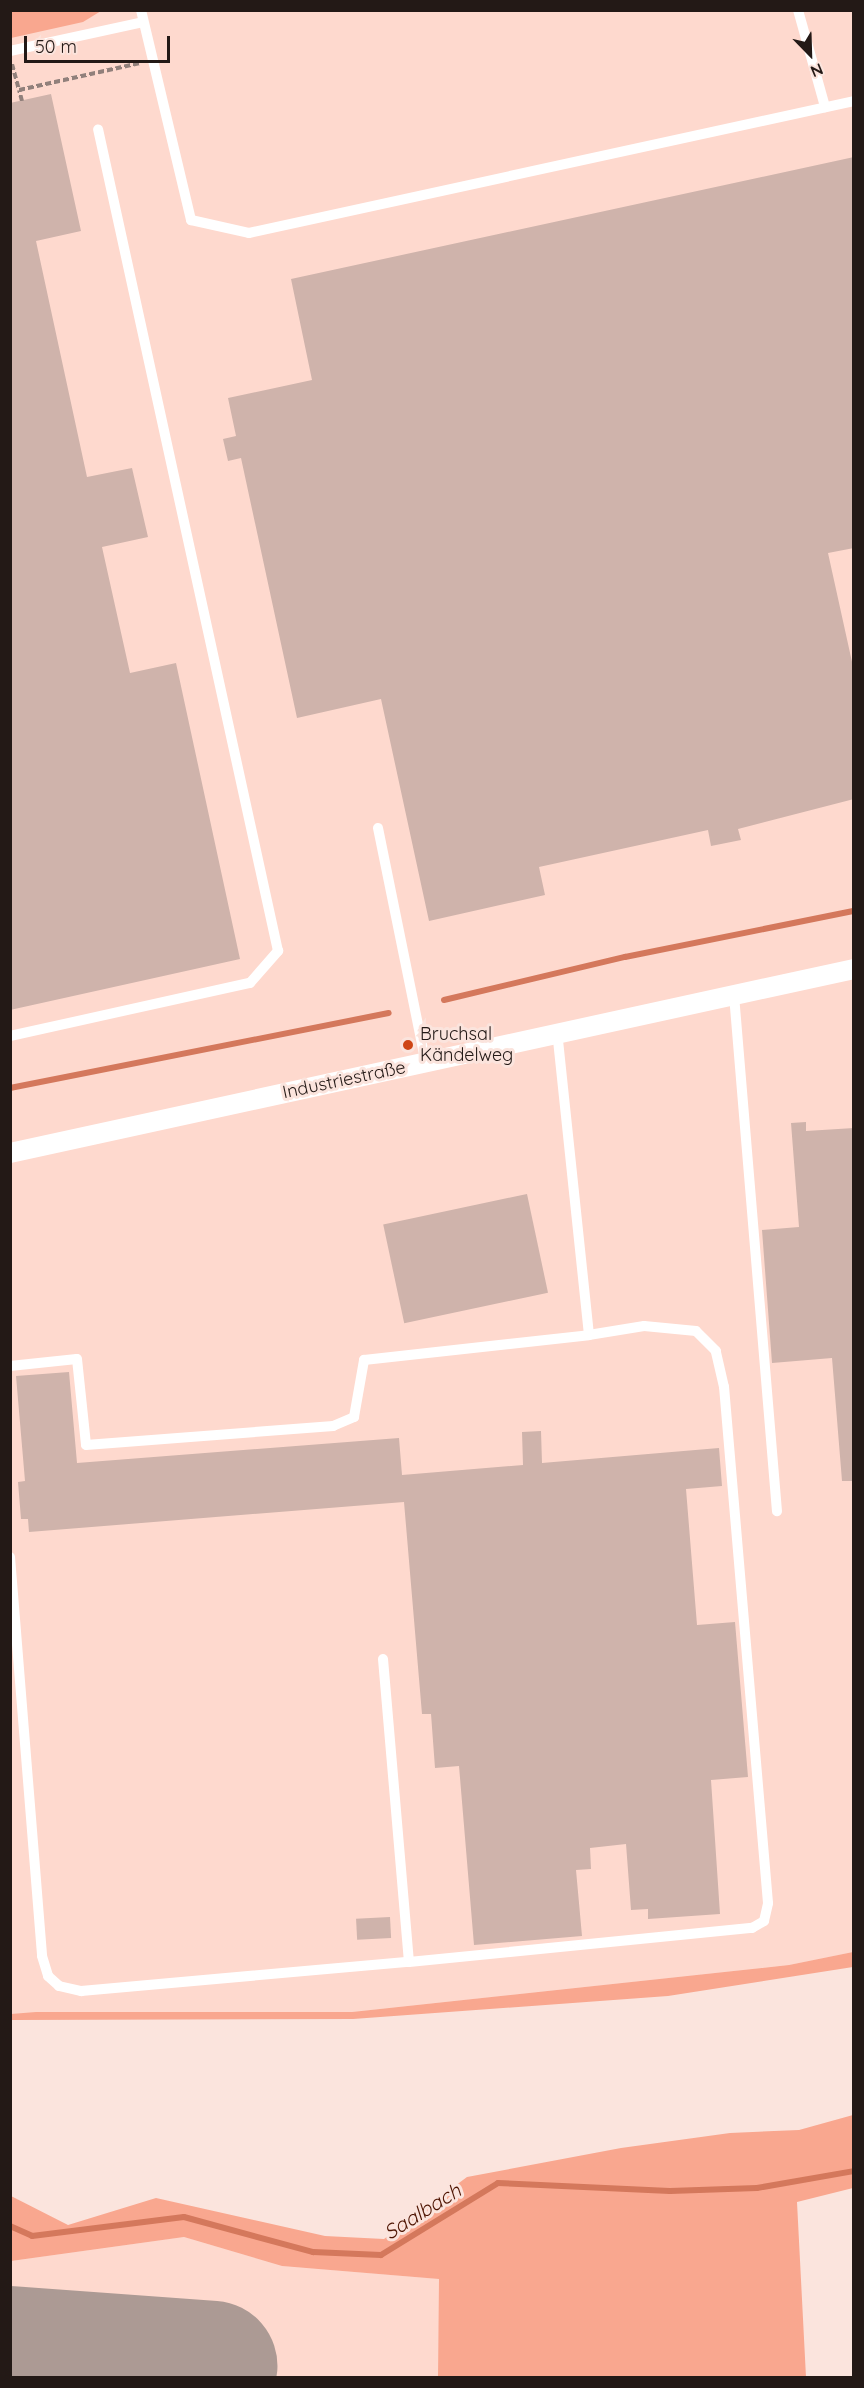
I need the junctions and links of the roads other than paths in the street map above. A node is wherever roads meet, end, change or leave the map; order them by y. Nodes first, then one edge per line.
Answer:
1 (798, 10) edge
2 (142, 16) edge
3 (10, 51) edge
4 (854, 101) edge
5 (825, 107) junction
6 (98, 129) dead end
7 (378, 828) dead end
8 (854, 969) edge
9 (734, 995) junction
10 (557, 1033) junction
11 (10, 1036) edge
12 (425, 1054) junction
13 (10, 1153) edge
14 (589, 1335) junction
15 (10, 1366) edge
16 (777, 1511) dead end
17 (10, 1557) edge
18 (383, 1659) dead end
19 (409, 1962) junction

1 - 5 lane
2 - 3 lane
2 - 5 lane
4 - 5 lane
6 - 11 lane
7 - 12 lane
8 - 9 street, Industriestraße
9 - 10 street, Industriestraße
9 - 16 lane
10 - 12 street, Industriestraße
10 - 14 lane
12 - 13 street, Industriestraße
14 - 15 lane
14 - 19 lane
17 - 19 lane
18 - 19 lane

